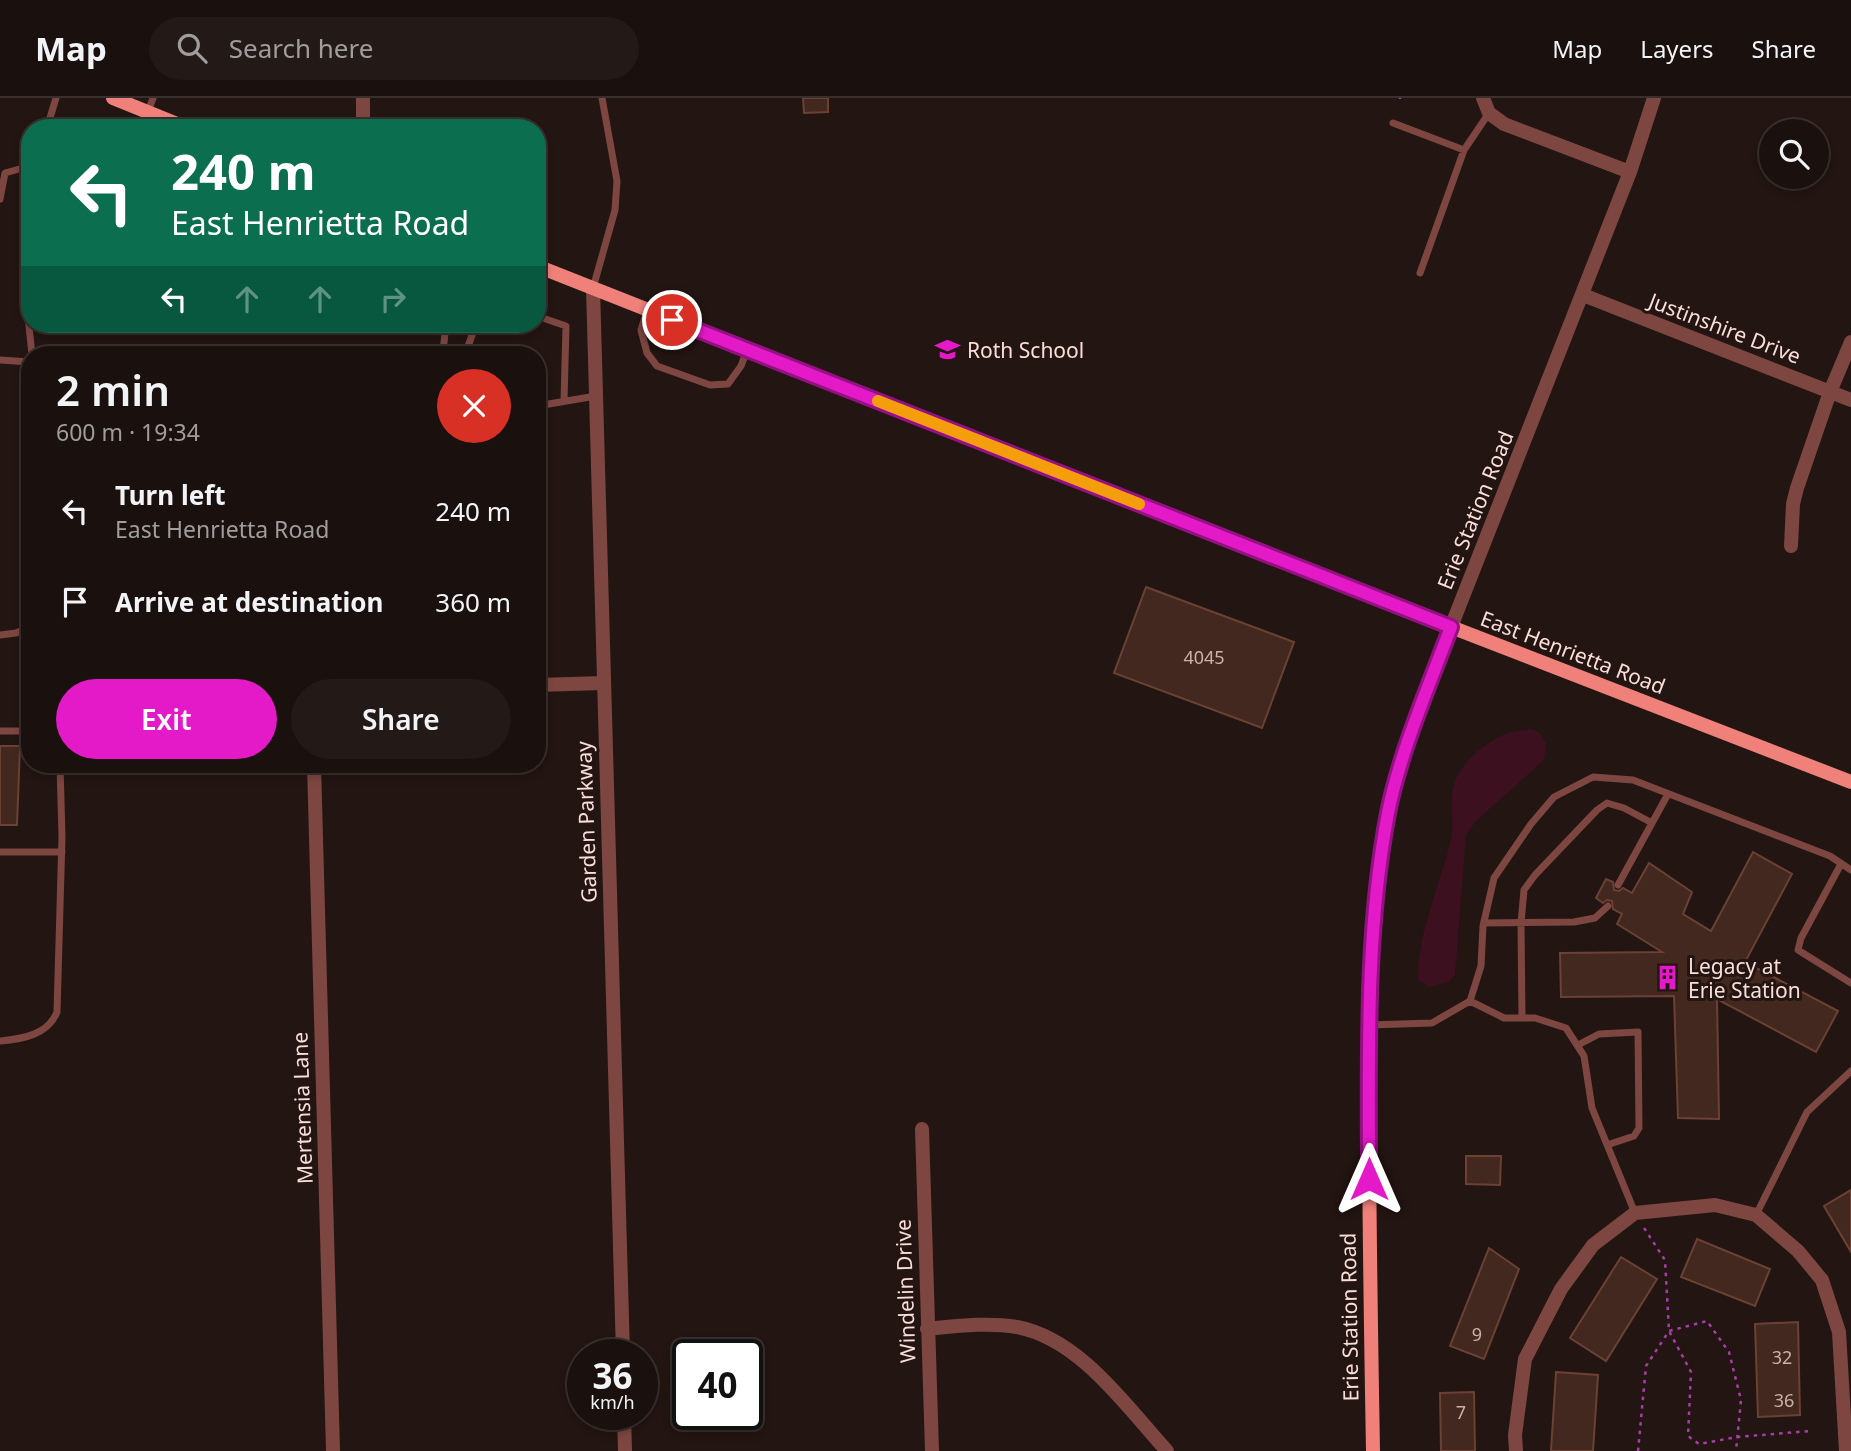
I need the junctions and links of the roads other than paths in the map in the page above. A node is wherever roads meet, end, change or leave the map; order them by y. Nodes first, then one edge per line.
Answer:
1 (56, 98) edge
2 (113, 98) edge
3 (363, 98) edge
4 (602, 98) edge
5 (1483, 98) edge
6 (1654, 98) edge
7 (150, 105) edge
8 (1489, 113) junction
9 (50, 119) edge
10 (173, 119) edge
11 (363, 119) edge
12 (1393, 122) dead end
13 (1464, 150) junction
14 (21, 169) edge
15 (1630, 172) junction
16 (0, 199) edge
17 (546, 270) edge
18 (1420, 273) dead end
19 (593, 288) junction
20 (1583, 295) junction
21 (647, 310) junction
22 (546, 319) edge
23 (1851, 342) edge
24 (747, 350) junction
25 (0, 360) edge
26 (21, 361) edge
27 (1830, 391) junction
28 (596, 396) junction
29 (1851, 400) edge
30 (565, 401) junction
31 (546, 404) edge
32 (1791, 546) dead end
33 (1451, 627) junction
34 (21, 630) edge
35 (0, 635) edge
36 (603, 683) junction
37 (546, 685) edge
38 (0, 731) edge
39 (21, 731) edge
40 (60, 773) edge
41 (314, 773) edge
42 (1851, 782) edge
43 (1668, 794) junction
44 (1652, 823) junction
45 (0, 852) edge
46 (62, 852) junction
47 (1841, 864) junction
48 (1851, 870) edge
49 (1618, 885) dead end
50 (1608, 905) dead end
51 (1484, 923) junction
52 (1521, 923) junction
53 (1851, 982) edge
54 (1470, 1001) junction
55 (1522, 1018) junction
56 (1369, 1025) junction
57 (0, 1041) edge
58 (1578, 1045) junction
59 (1851, 1071) edge
60 (922, 1129) dead end
61 (1607, 1144) junction
62 (1635, 1213) junction
63 (1756, 1215) junction
64 (926, 1329) junction
65 (623, 1339) edge
66 (624, 1430) edge
67 (333, 1451) edge
68 (625, 1451) edge
69 (932, 1451) edge
70 (1167, 1451) edge
71 (1373, 1451) edge
72 (1516, 1451) edge
73 (1846, 1451) edge

1 - 9 lane
2 - 7 main road
3 - 11 street
4 - 19 lane
5 - 8 street
6 - 15 street, Erie Station Road
7 - 10 main road
8 - 13 lane
8 - 15 street
12 - 13 lane
13 - 18 lane
14 - 16 lane
15 - 20 street, Erie Station Road
17 - 19 main road, East Henrietta Road
19 - 21 main road, East Henrietta Road
19 - 28 street, Garden Parkway
20 - 27 street, Justinshire Drive
20 - 33 street, Erie Station Road
21 - 24 main road, East Henrietta Road
21 - 24 lane
22 - 30 lane
23 - 27 street
24 - 33 main road, East Henrietta Road
25 - 26 lane
27 - 29 street, Justinshire Drive
27 - 32 street
28 - 30 lane
28 - 36 street, Garden Parkway
30 - 31 lane
33 - 42 main road, East Henrietta Road
33 - 56 main road, Erie Station Road
34 - 35 lane
36 - 37 street
36 - 65 street, Garden Parkway
38 - 39 lane
40 - 46 lane
41 - 67 street, Mertensia Lane
43 - 44 lane
43 - 47 lane
43 - 51 lane
44 - 49 lane
44 - 52 lane
45 - 46 lane
46 - 57 lane
47 - 48 lane
47 - 53 lane
50 - 52 lane
51 - 52 lane
51 - 54 lane
52 - 55 lane
54 - 55 lane
54 - 56 lane
55 - 58 lane
56 - 71 main road, Erie Station Road
58 - 61 lane
58 - 61 lane
59 - 63 lane
60 - 64 street, Windelin Drive
61 - 62 lane
62 - 63 street
62 - 72 street
63 - 73 street
64 - 69 street, Windelin Drive
64 - 70 street
66 - 68 street

